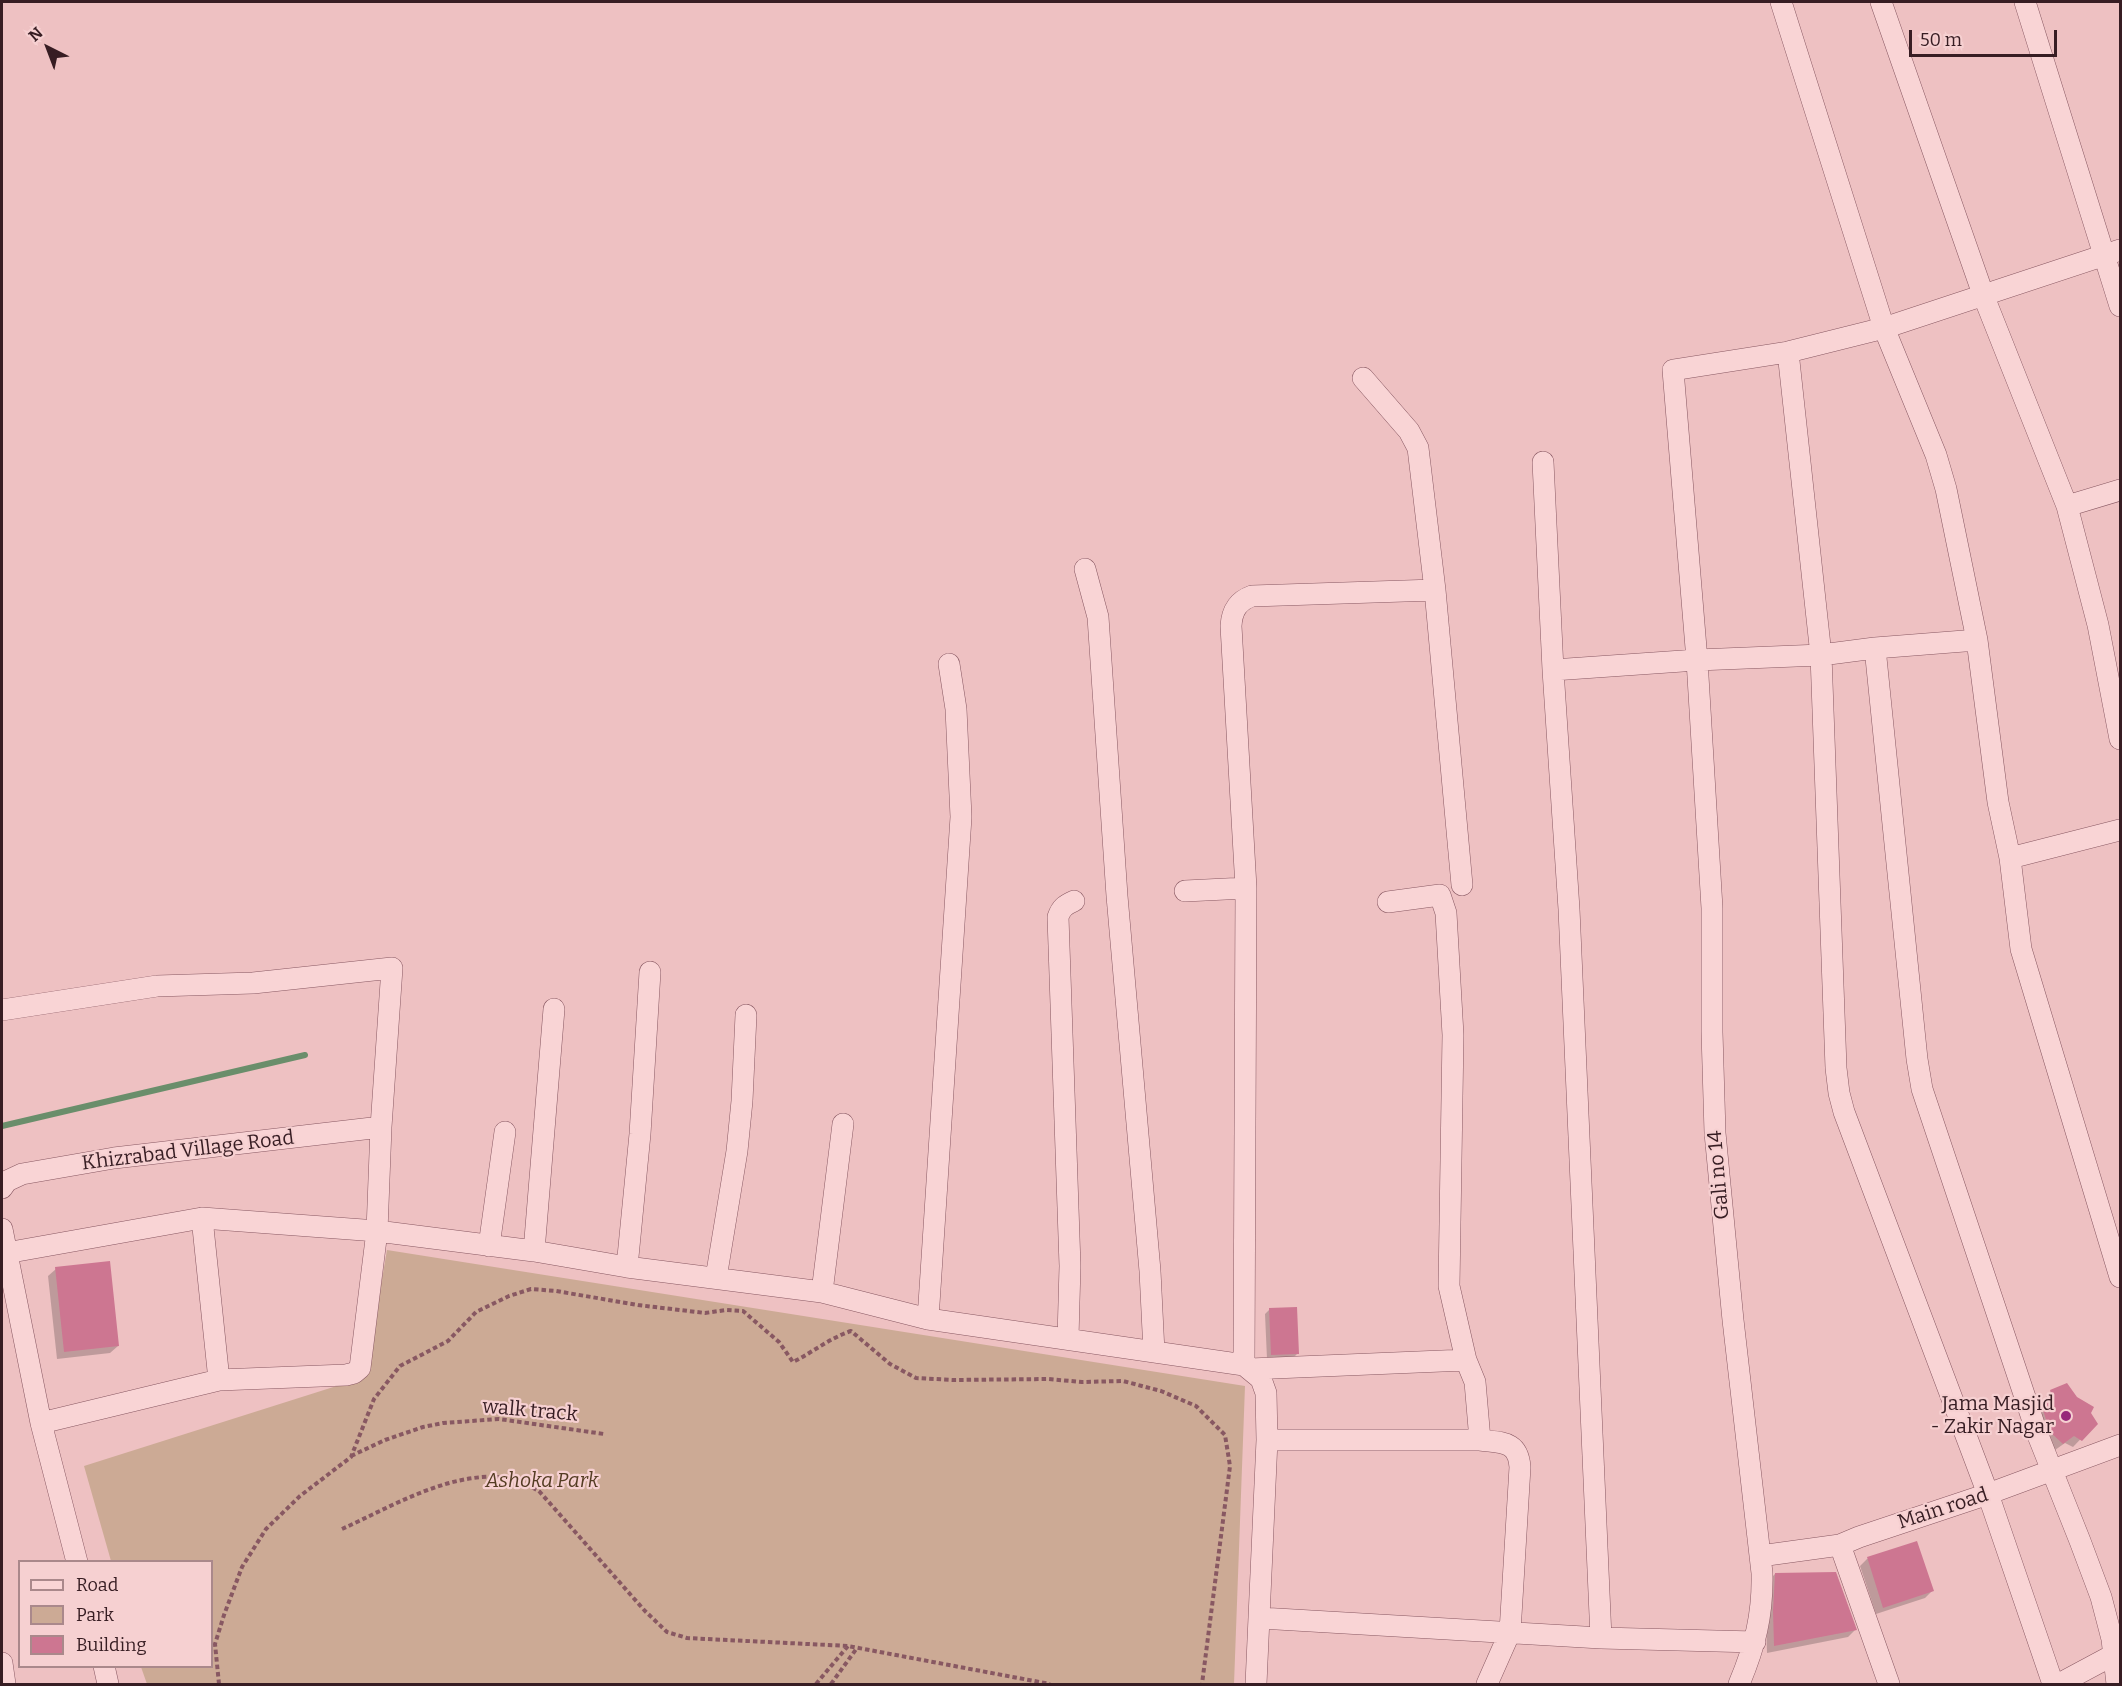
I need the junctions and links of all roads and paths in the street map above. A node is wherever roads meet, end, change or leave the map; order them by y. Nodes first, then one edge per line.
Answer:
1 (1781, 2) edge
2 (1881, 2) edge
3 (2025, 2) edge
4 (2113, 252) edge
5 (1984, 297) junction
6 (2121, 306) edge
7 (1884, 328) junction
8 (1788, 352) junction
9 (1363, 378) dead end
10 (1543, 462) dead end
11 (2121, 490) edge
12 (2067, 506) junction
13 (1085, 569) dead end
14 (1435, 590) junction
15 (1977, 640) junction
16 (1875, 648) junction
17 (1821, 655) junction
18 (1697, 660) junction
19 (949, 663) dead end
20 (1553, 670) junction
21 (2121, 739) edge
22 (2121, 830) edge
23 (2010, 858) junction
24 (1462, 885) dead end
25 (1246, 888) junction
26 (1185, 891) dead end
27 (1074, 901) dead end
28 (1388, 902) dead end
29 (650, 972) dead end
30 (554, 1009) dead end
31 (2, 1010) edge
32 (746, 1014) dead end
33 (843, 1124) dead end
34 (381, 1127) junction
35 (505, 1132) dead end
36 (6, 1176) edge
37 (202, 1218) junction
38 (2, 1229) edge
39 (377, 1232) junction
40 (489, 1246) junction
41 (534, 1251) junction
42 (6, 1253) junction
43 (627, 1267) junction
44 (2121, 1277) edge
45 (716, 1278) junction
46 (822, 1292) junction
47 (928, 1319) junction
48 (1068, 1338) junction
49 (1154, 1353) junction
50 (1466, 1360) junction
51 (1247, 1367) junction
52 (219, 1380) junction
53 (42, 1423) junction
54 (604, 1434) dead end
55 (1267, 1440) junction
56 (1480, 1440) junction
57 (2121, 1445) edge
58 (351, 1456) junction
59 (2052, 1471) junction
60 (1988, 1494) junction
61 (342, 1529) dead end
62 (1840, 1545) junction
63 (1760, 1556) junction
64 (76, 1560) edge
65 (1260, 1618) junction
66 (1510, 1632) junction
67 (1600, 1638) junction
68 (1755, 1642) junction
69 (848, 1646) junction
70 (857, 1648) junction
71 (2115, 1654) junction
72 (2, 1663) edge
73 (104, 1668) edge
74 (2118, 1678) edge
75 (5, 1684) edge
76 (108, 1684) edge
77 (219, 1684) edge
78 (816, 1684) edge
79 (831, 1684) edge
80 (1050, 1684) edge
81 (1202, 1684) edge
82 (1256, 1684) edge
83 (1487, 1684) edge
84 (1739, 1684) edge
85 (1889, 1684) edge
86 (2053, 1684) edge
87 (2059, 1684) edge

1 - 7 street
2 - 5 street
3 - 4 street
4 - 5 street
4 - 6 street
5 - 7 street
5 - 12 street
7 - 8 street
7 - 15 street
8 - 17 street
8 - 18 street, Gali no 14
9 - 14 street
10 - 20 street
11 - 12 street
12 - 21 street
13 - 49 street
14 - 24 street
14 - 25 street
15 - 16 street
15 - 23 street
16 - 17 street
16 - 59 street
17 - 18 street
17 - 60 street
18 - 20 street
18 - 63 street, Gali no 14
19 - 47 street
20 - 67 street
22 - 23 street
23 - 44 street
25 - 26 street
25 - 51 street
27 - 48 street
28 - 50 street
29 - 43 street
30 - 41 street
31 - 34 street
32 - 45 street
33 - 46 street
34 - 36 street, Khizrabad Village Road
34 - 39 street
35 - 40 street
37 - 39 street
37 - 42 street
37 - 52 street
38 - 42 street
39 - 40 street
39 - 52 street
40 - 41 street
41 - 43 street
42 - 53 street
43 - 45 street
45 - 46 street
46 - 47 street
47 - 48 street
48 - 49 street
49 - 51 street
50 - 51 street
50 - 56 street
51 - 55 street
52 - 53 street
53 - 64 street
54 - 58 path, walk track
55 - 56 street
55 - 65 street
56 - 66 street
57 - 59 street, Main road
58 - 77 path, walk track
58 - 81 path
59 - 60 street, Main road
59 - 71 street
60 - 62 street, Main road
60 - 86 street
61 - 69 path
62 - 63 street, Main road
62 - 85 street
63 - 68 street, Gali no 14
65 - 66 street
65 - 82 street
66 - 67 street
66 - 83 street
67 - 68 street
68 - 84 street, Gali no 14
69 - 70 path
69 - 78 path
70 - 79 path
70 - 80 path
71 - 74 street
71 - 87 street
72 - 75 street
73 - 76 street

